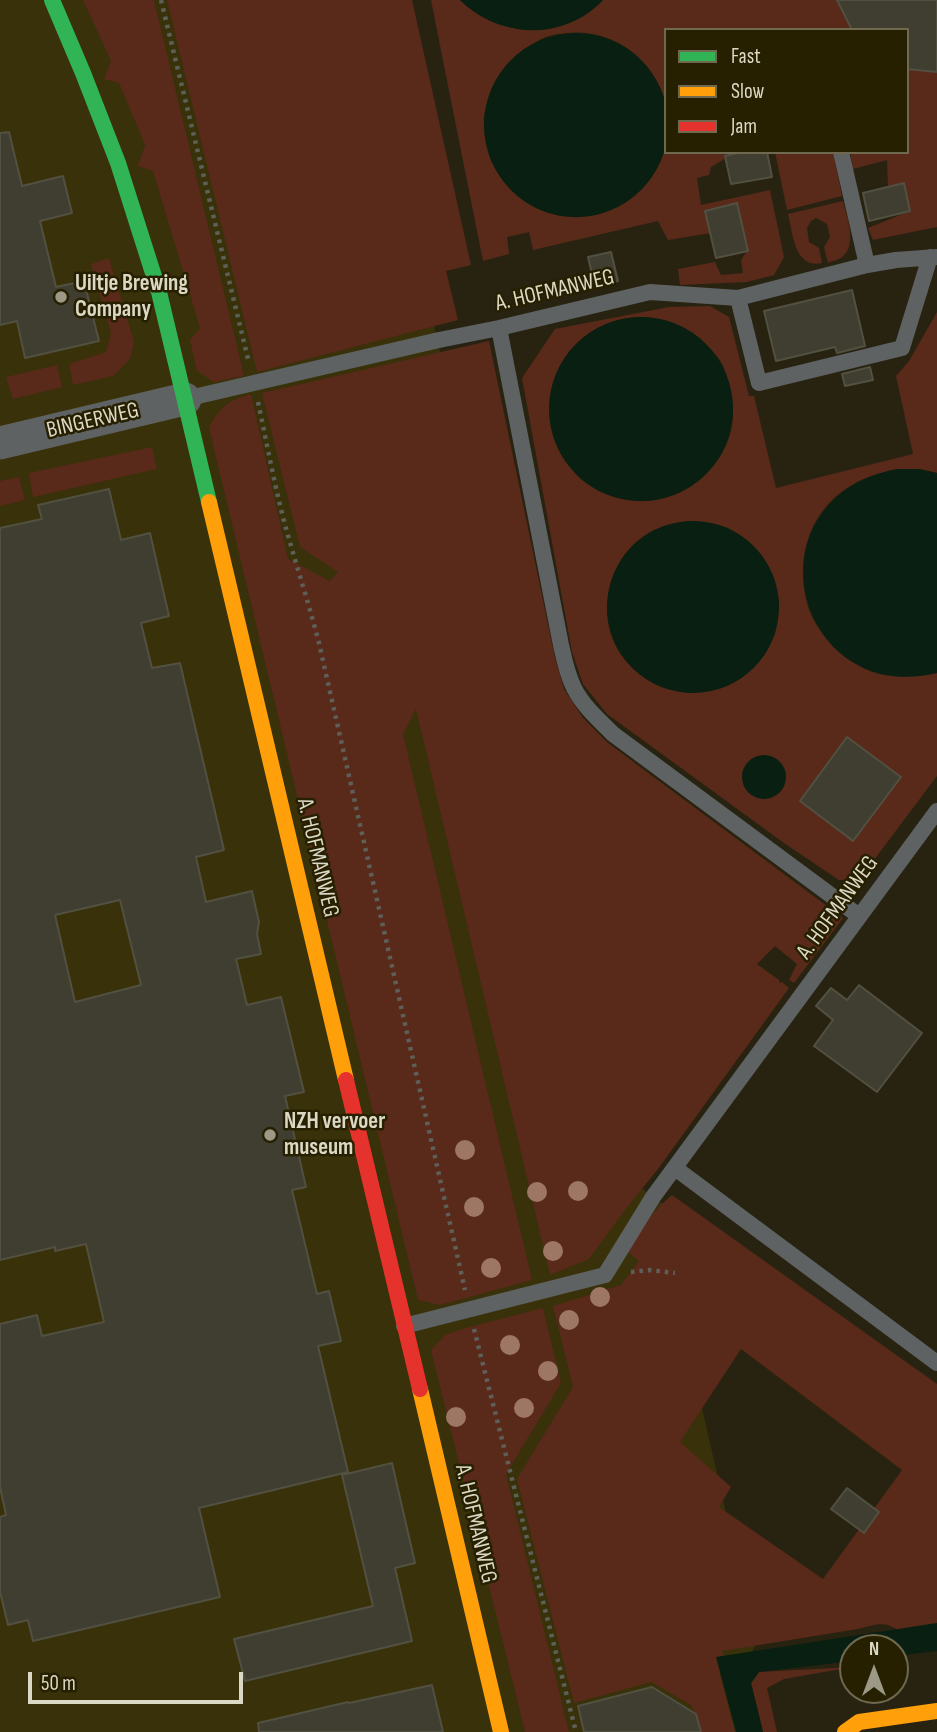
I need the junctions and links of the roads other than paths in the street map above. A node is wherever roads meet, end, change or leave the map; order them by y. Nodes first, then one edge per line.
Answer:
1 (52, 0) edge
2 (841, 154) edge
3 (933, 257) edge
4 (867, 265) junction
5 (738, 298) junction
6 (499, 328) junction
7 (185, 399) junction
8 (0, 443) edge
9 (937, 811) edge
10 (859, 916) junction
11 (675, 1168) junction
12 (404, 1326) junction
13 (937, 1363) edge
14 (937, 1711) edge
15 (501, 1732) edge
16 (845, 1732) edge

1 - 7 street, A. HOFMANWEG
2 - 4 lane
3 - 4 lane, A. HOFMANWEG
3 - 5 lane
4 - 5 lane, A. HOFMANWEG
5 - 6 lane, A. HOFMANWEG
6 - 7 lane, A. HOFMANWEG
6 - 10 lane
7 - 8 street, BINGERWEG
7 - 12 street, A. HOFMANWEG
9 - 10 lane, A. HOFMANWEG
10 - 11 lane, A. HOFMANWEG
11 - 12 lane, A. HOFMANWEG
11 - 13 lane
12 - 15 street, A. HOFMANWEG
14 - 16 street

